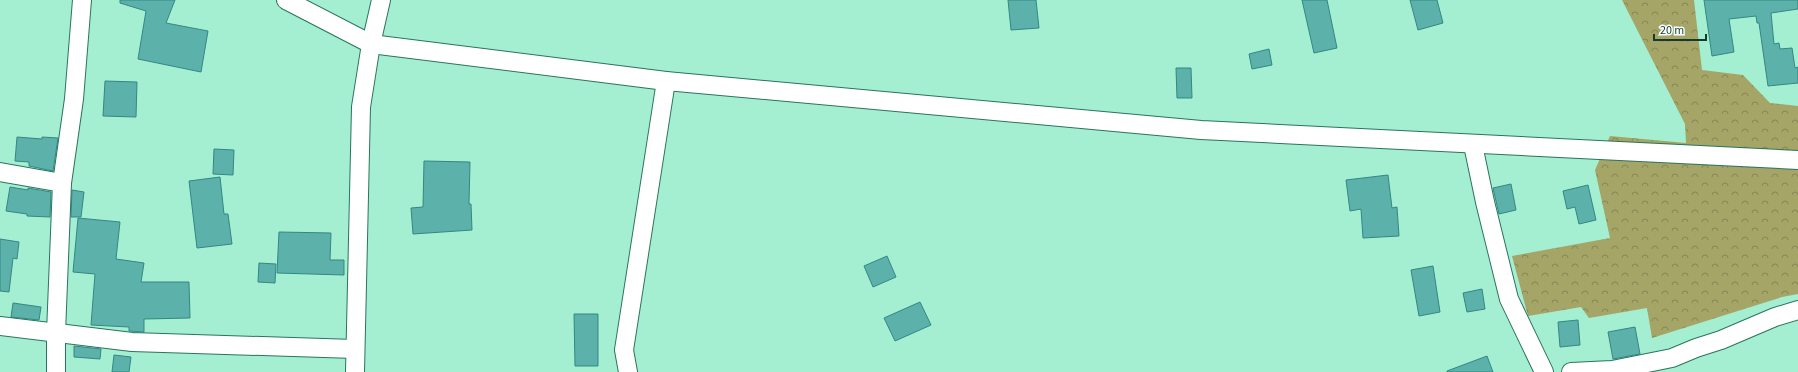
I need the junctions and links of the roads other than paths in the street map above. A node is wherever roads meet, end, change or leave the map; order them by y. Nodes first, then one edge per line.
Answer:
1 (82, 0) edge
2 (286, 0) edge
3 (380, 0) edge
4 (371, 44) junction
5 (666, 81) junction
6 (1473, 145) junction
7 (1798, 160) edge
8 (0, 172) edge
9 (62, 183) junction
10 (1798, 310) edge
11 (0, 326) edge
12 (56, 333) junction
13 (355, 349) junction
14 (56, 372) edge
15 (355, 372) edge
16 (628, 372) edge
17 (1544, 372) edge
18 (1571, 372) edge

1 - 9 street
2 - 4 street
3 - 4 street
4 - 5 street
4 - 13 street
5 - 6 street
5 - 16 street
6 - 7 street
6 - 17 street
8 - 9 street
9 - 12 street
10 - 18 street
11 - 12 street
12 - 13 street
12 - 14 street
13 - 15 street

